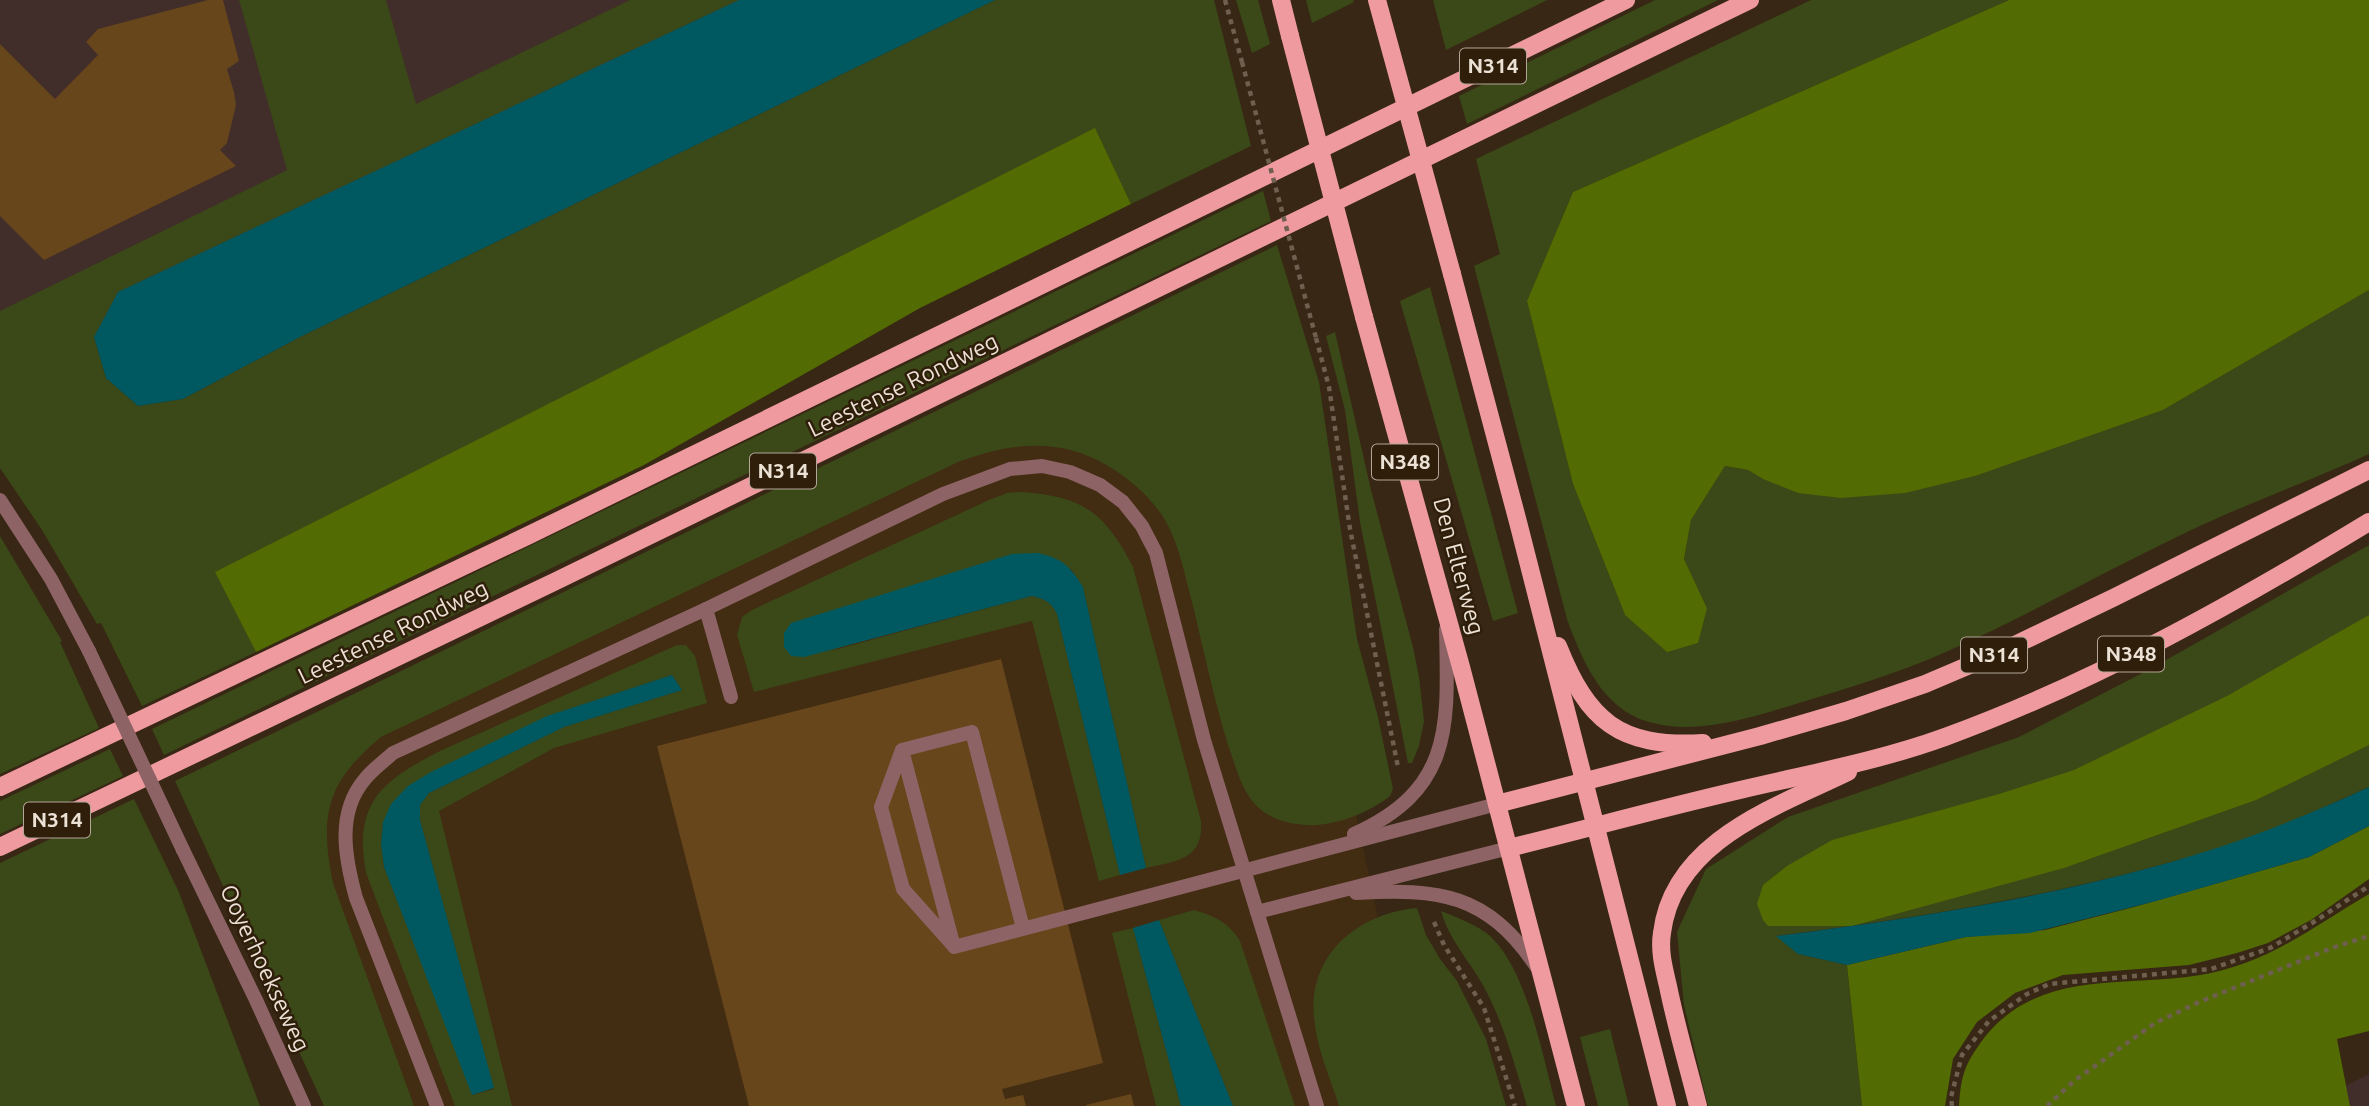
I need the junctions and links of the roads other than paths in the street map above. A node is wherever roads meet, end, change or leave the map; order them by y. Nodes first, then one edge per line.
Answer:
1 (1281, 0) edge
2 (1377, 0) edge
3 (1626, 0) edge
4 (1750, 0) edge
5 (2369, 470) edge
6 (0, 500) edge
7 (2369, 522) edge
8 (1534, 587) junction
9 (1445, 608) junction
10 (705, 609) junction
11 (731, 697) dead end
12 (1760, 736) junction
13 (902, 750) junction
14 (1879, 757) junction
15 (1583, 781) junction
16 (0, 788) edge
17 (1497, 804) junction
18 (1595, 826) junction
19 (0, 846) edge
20 (1509, 848) junction
21 (1305, 854) junction
22 (1244, 870) junction
23 (1317, 897) junction
24 (1257, 912) junction
25 (1023, 928) junction
26 (954, 947) junction
27 (1541, 972) junction
28 (304, 1106) edge
29 (437, 1106) edge
30 (1317, 1106) edge
31 (1576, 1106) edge
32 (1667, 1106) edge
33 (1698, 1106) edge

1 - 9 main road, Den Elterweg / N348, bridge
2 - 8 main road, N314, bridge
3 - 16 main road, Leestense Rondweg / N314
4 - 19 main road, Leestense Rondweg / N314
5 - 12 main road, N314
6 - 28 street, Ooyerhoekseweg, bridge
7 - 14 main road, N348
8 - 12 main road, N314
8 - 15 main road
9 - 17 main road, Den Elterweg / N348
9 - 21 street
10 - 11 street
10 - 22 street
10 - 29 street
12 - 15 main road, N314
13 - 25 street
13 - 26 street
13 - 26 street
14 - 18 main road, N348
14 - 33 main road, N348
15 - 17 main road, N314
15 - 18 main road
17 - 20 main road, Den Elterweg / N348
17 - 21 street
18 - 20 main road, N348
18 - 32 main road
20 - 23 street
20 - 27 main road, Den Elterweg / N348
21 - 22 street
22 - 24 street
22 - 25 street
23 - 24 street
23 - 27 street
24 - 30 street
25 - 26 street
27 - 31 main road, Den Elterweg / N348

